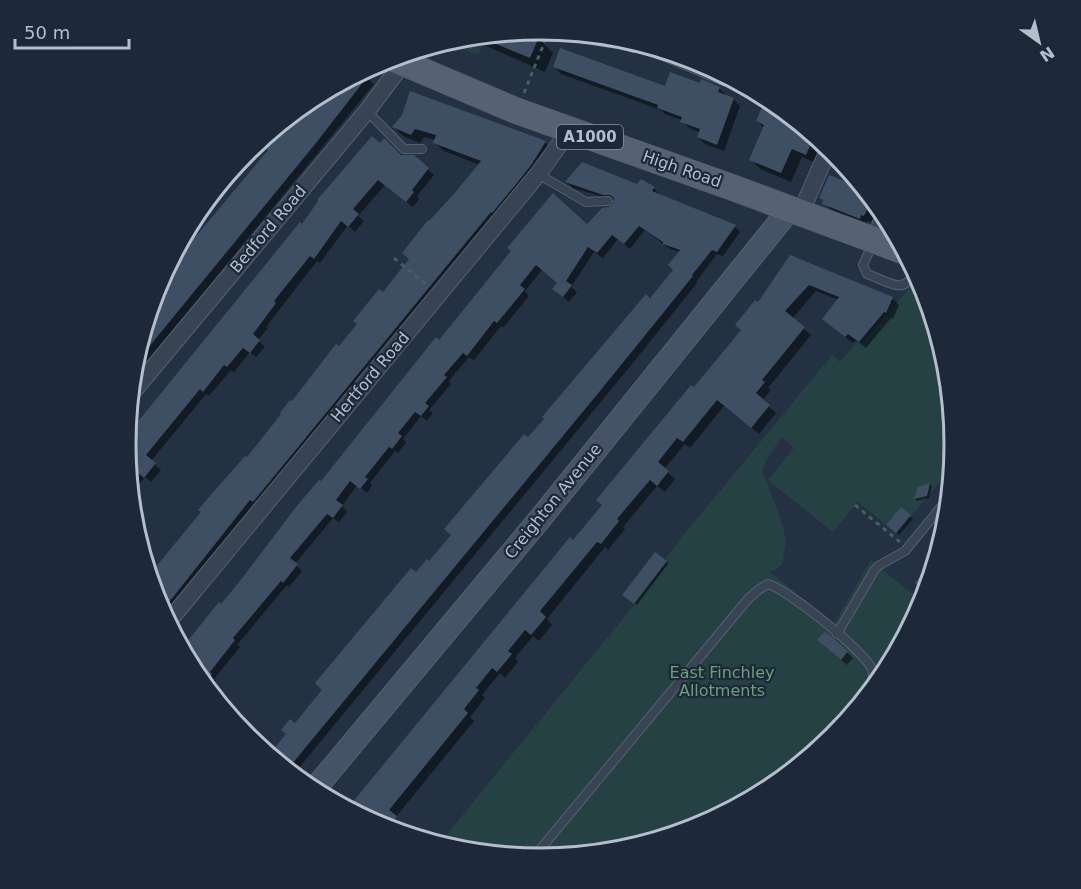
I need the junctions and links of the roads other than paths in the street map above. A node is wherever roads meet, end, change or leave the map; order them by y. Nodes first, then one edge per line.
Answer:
1 (405, 64) edge
2 (393, 68) edge
3 (367, 111) junction
4 (570, 130) junction
5 (422, 149) dead end
6 (825, 158) edge
7 (538, 174) junction
8 (608, 201) dead end
9 (796, 210) junction
10 (880, 227) edge
11 (874, 241) junction
12 (892, 247) edge
13 (910, 282) edge
14 (142, 381) edge
15 (939, 509) edge
16 (174, 615) edge
17 (837, 634) junction
18 (872, 674) edge
19 (320, 782) edge
20 (541, 848) edge

1 - 4 main road, High Road / A1000
2 - 3 street, Bedford Road
3 - 5 lane
3 - 14 street, Bedford Road
4 - 7 street, Hertford Road
4 - 9 main road, High Road / A1000
6 - 9 street
7 - 8 lane
7 - 16 street, Hertford Road
9 - 11 main road, High Road / A1000
9 - 19 street, Creighton Avenue
10 - 11 street
11 - 12 main road, High Road / A1000
11 - 13 lane
15 - 17 lane
17 - 18 lane
17 - 20 lane

